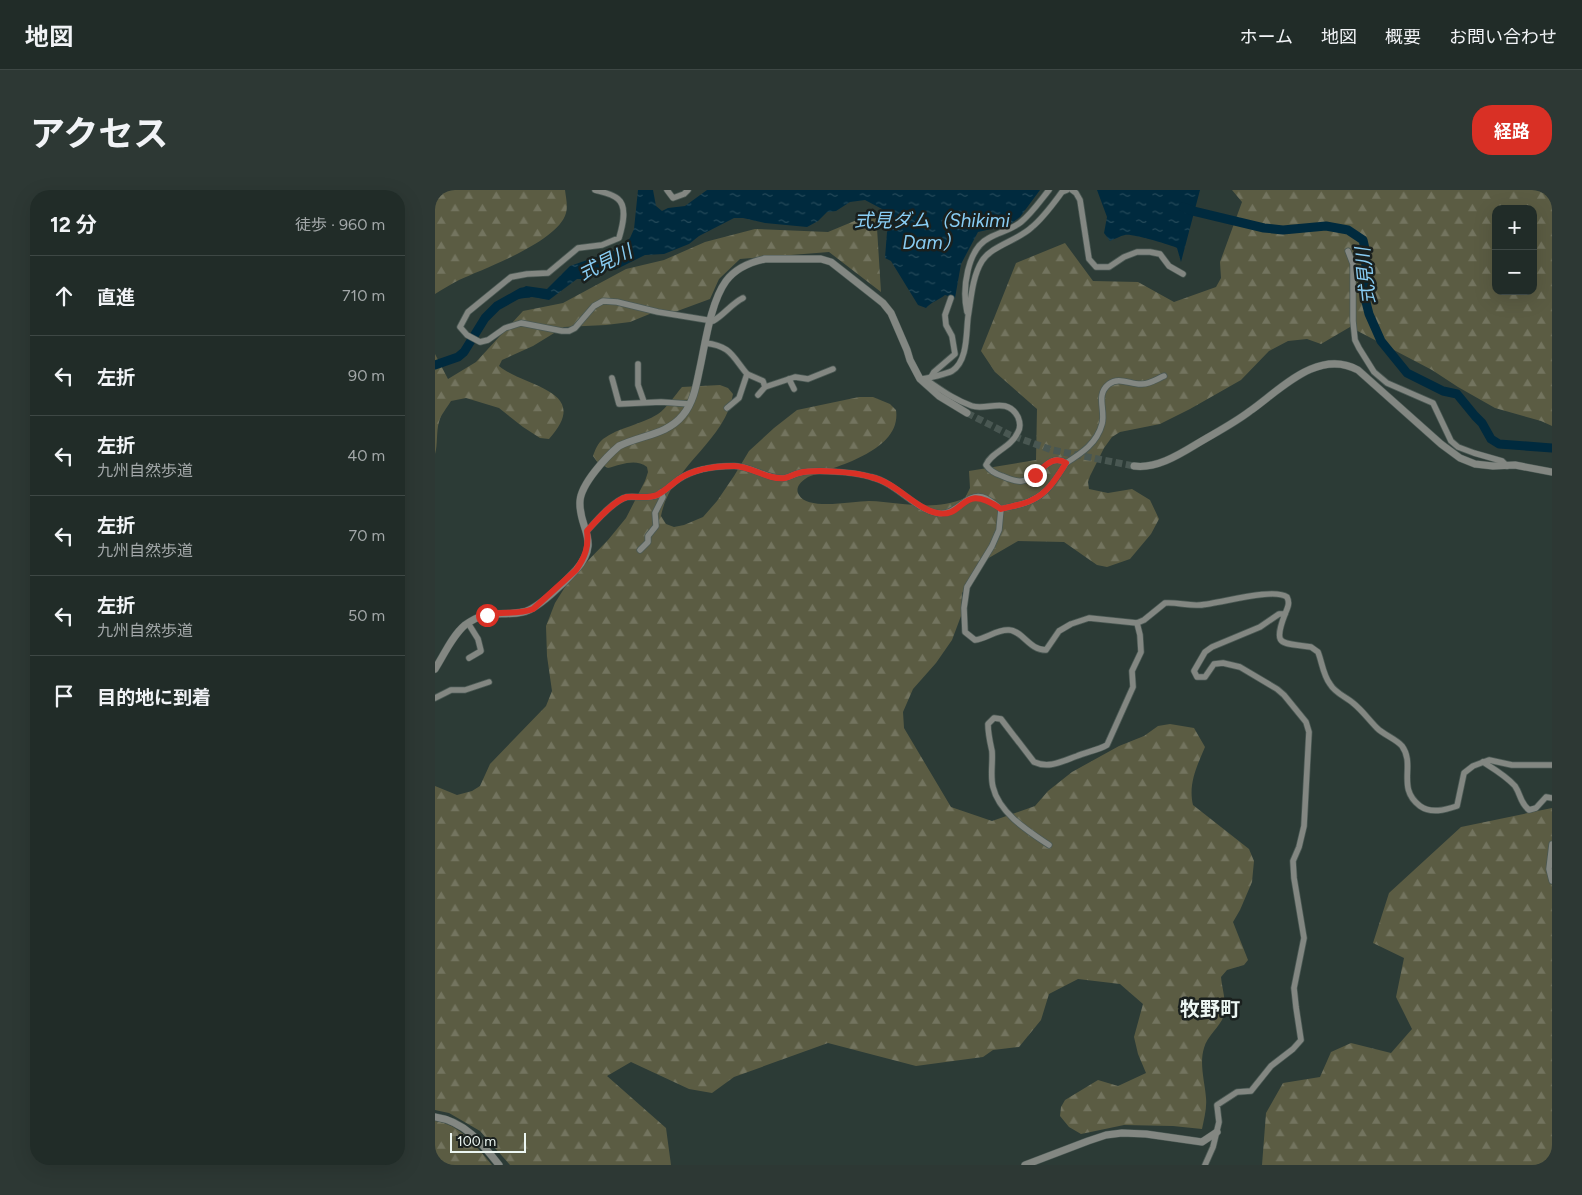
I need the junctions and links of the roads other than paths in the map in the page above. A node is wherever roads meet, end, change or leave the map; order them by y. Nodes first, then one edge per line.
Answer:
1 (595, 190) edge
2 (667, 190) edge
3 (689, 190) edge
4 (1049, 190) edge
5 (1067, 190) edge
6 (1072, 190) edge
7 (1349, 251) dead end
8 (1183, 274) dead end
9 (743, 298) dead end
10 (951, 298) dead end
11 (968, 316) junction
12 (710, 321) junction
13 (705, 342) junction
14 (637, 364) dead end
15 (833, 369) dead end
16 (747, 374) junction
17 (1164, 376) dead end
18 (612, 378) dead end
19 (925, 378) junction
20 (789, 379) junction
21 (765, 387) junction
22 (794, 389) dead end
23 (758, 395) dead end
24 (644, 402) junction
25 (690, 404) junction
26 (727, 408) dead end
27 (967, 413) tunnel mouth
28 (1066, 463) junction
29 (1134, 466) tunnel mouth
30 (1507, 466) junction
31 (1552, 472) edge
32 (661, 492) junction
33 (1001, 509) junction
34 (587, 531) junction
35 (640, 550) dead end
36 (1285, 614) junction
37 (468, 623) junction
38 (1137, 623) junction
39 (469, 658) dead end
40 (435, 669) edge
41 (489, 682) dead end
42 (435, 698) edge
43 (1483, 762) junction
44 (1552, 765) edge
45 (1552, 798) edge
46 (1552, 844) edge
47 (1049, 846) dead end
48 (1552, 881) edge
49 (435, 1116) edge
50 (1217, 1132) junction
51 (499, 1165) edge
52 (1025, 1165) edge
53 (1205, 1165) edge

1 - 12 street
2 - 3 street
4 - 11 street
5 - 11 street
6 - 8 street
7 - 30 street
9 - 12 street
10 - 19 street
11 - 19 street
12 - 13 street
12 - 19 street
13 - 16 street
13 - 25 street
14 - 24 street
15 - 20 street
16 - 21 street
16 - 26 street
17 - 28 street
18 - 24 street
19 - 27 street
19 - 28 street
20 - 21 street
20 - 22 street
21 - 23 street
24 - 25 street
25 - 34 street
28 - 33 street
29 - 30 street
30 - 31 street
32 - 33 street
32 - 34 street
32 - 35 street
33 - 38 street
34 - 37 street
36 - 38 street
36 - 43 street
36 - 50 street
37 - 39 street
37 - 40 street
38 - 47 street
41 - 42 street
43 - 44 street
43 - 45 street
46 - 48 street
49 - 51 street
50 - 52 street
50 - 53 street

